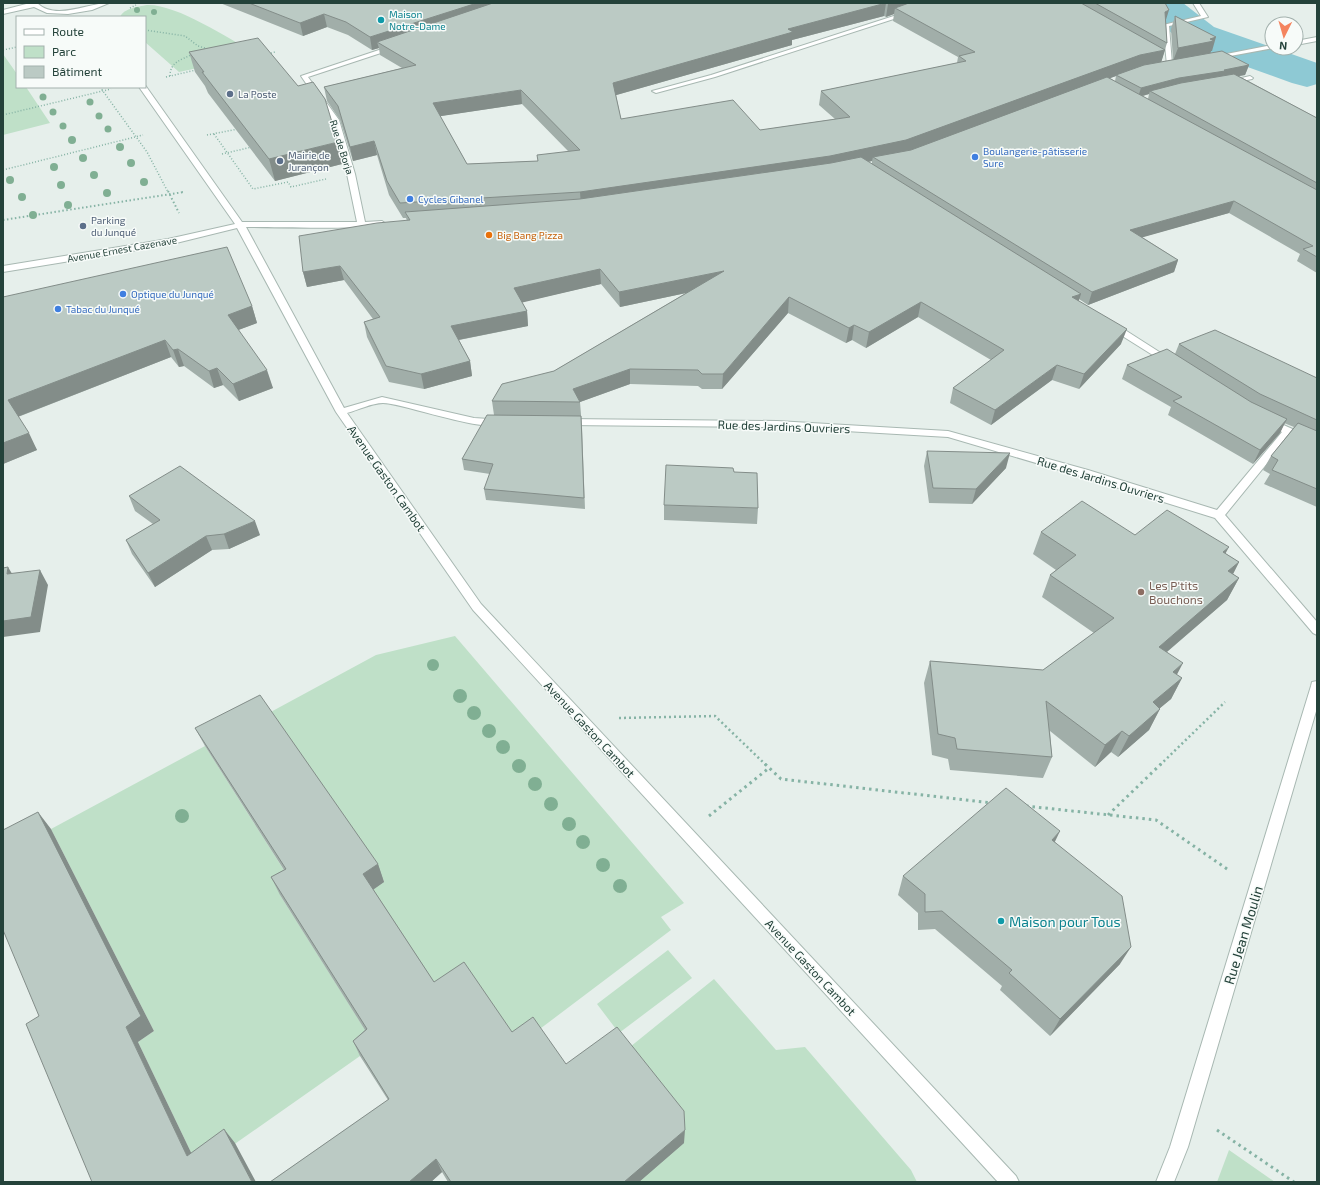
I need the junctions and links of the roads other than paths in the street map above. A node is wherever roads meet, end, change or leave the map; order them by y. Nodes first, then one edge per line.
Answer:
1 (106, 3) edge
2 (940, 3) edge
3 (1196, 3) edge
4 (34, 4) edge
5 (83, 10) junction
6 (3, 12) edge
7 (88, 16) edge
8 (1317, 39) edge
9 (1304, 41) edge
10 (399, 45) edge
11 (1264, 48) edge
12 (1206, 58) edge
13 (1167, 63) edge
14 (1250, 78) edge
15 (1220, 83) edge
16 (144, 88) edge
17 (656, 91) edge
18 (390, 223) edge
19 (240, 225) junction
20 (362, 225) junction
21 (3, 268) edge
22 (1102, 319) edge
23 (1176, 366) edge
24 (341, 412) junction
25 (1262, 418) edge
26 (514, 422) edge
27 (554, 422) edge
28 (1288, 431) junction
29 (1317, 444) edge
30 (1219, 515) junction
31 (1317, 630) edge
32 (1317, 686) edge
33 (1010, 1182) edge
34 (1165, 1182) edge

1 - 5 street
2 - 17 street
3 - 13 street
4 - 5 street
4 - 6 street
5 - 7 street
8 - 9 street
10 - 20 street, Rue de Borja
11 - 12 street
14 - 15 street
16 - 19 street, Avenue Gaston Cambot
18 - 20 street, Avenue Ernest Cazenave
19 - 20 street, Avenue Ernest Cazenave
19 - 21 street, Avenue Ernest Cazenave
19 - 24 street, Avenue Gaston Cambot
22 - 23 street
24 - 26 street
24 - 33 street, Avenue Gaston Cambot
25 - 28 street
27 - 30 street, Rue des Jardins Ouvriers
28 - 29 street
28 - 30 street
30 - 31 street
32 - 34 street, Rue Jean Moulin

